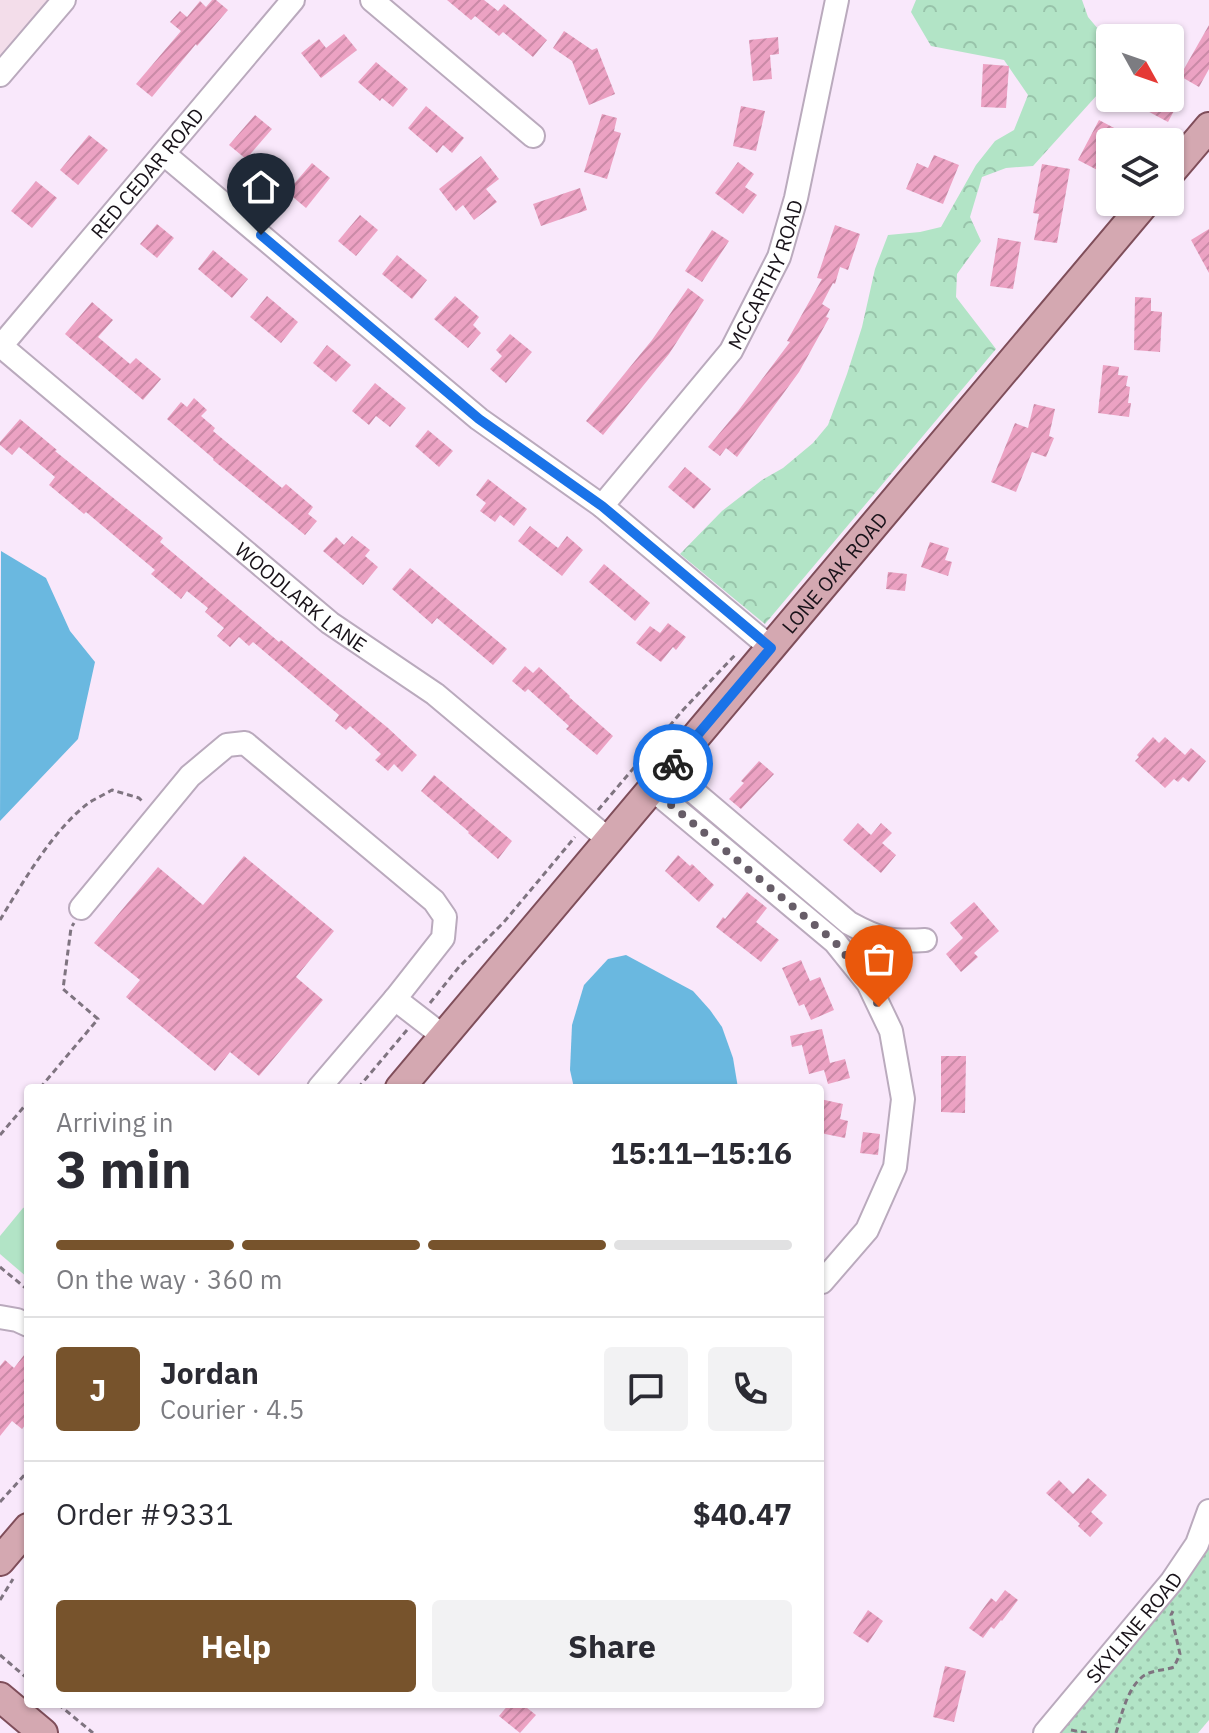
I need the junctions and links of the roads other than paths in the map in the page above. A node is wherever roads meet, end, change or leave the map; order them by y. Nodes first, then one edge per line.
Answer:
1 (64, 0) edge
2 (293, 0) edge
3 (372, 0) edge
4 (837, 0) edge
5 (0, 75) edge
6 (1209, 127) edge
7 (533, 136) dead end
8 (164, 154) junction
9 (1184, 156) edge
10 (1134, 216) edge
11 (1, 346) edge
12 (602, 506) junction
13 (771, 648) junction
14 (660, 780) junction
15 (609, 840) junction
16 (81, 908) road end
17 (925, 940) dead end
18 (395, 999) junction
19 (443, 1036) junction
20 (322, 1084) edge
21 (403, 1084) edge
22 (824, 1280) edge
23 (0, 1317) edge
24 (24, 1323) edge
25 (1209, 1511) edge
26 (24, 1536) edge
27 (10, 1566) edge
28 (0, 1697) edge
29 (43, 1733) edge
30 (1045, 1733) edge

1 - 5 street
2 - 8 street, RED CEDAR ROAD
3 - 7 street
4 - 12 street, MCCARTHY ROAD
6 - 9 main road
8 - 11 street, RED CEDAR ROAD
8 - 12 street
10 - 13 main road, LONE OAK ROAD
11 - 15 street, WOODLARK LANE
12 - 13 street
13 - 14 main road, LONE OAK ROAD
14 - 15 main road, LONE OAK ROAD
14 - 17 street
14 - 22 street
15 - 19 main road, LONE OAK ROAD
16 - 18 street
18 - 19 street
18 - 20 street
19 - 21 main road, LONE OAK ROAD
23 - 24 street
25 - 30 street, SKYLINE ROAD
26 - 27 main road
28 - 29 main road

